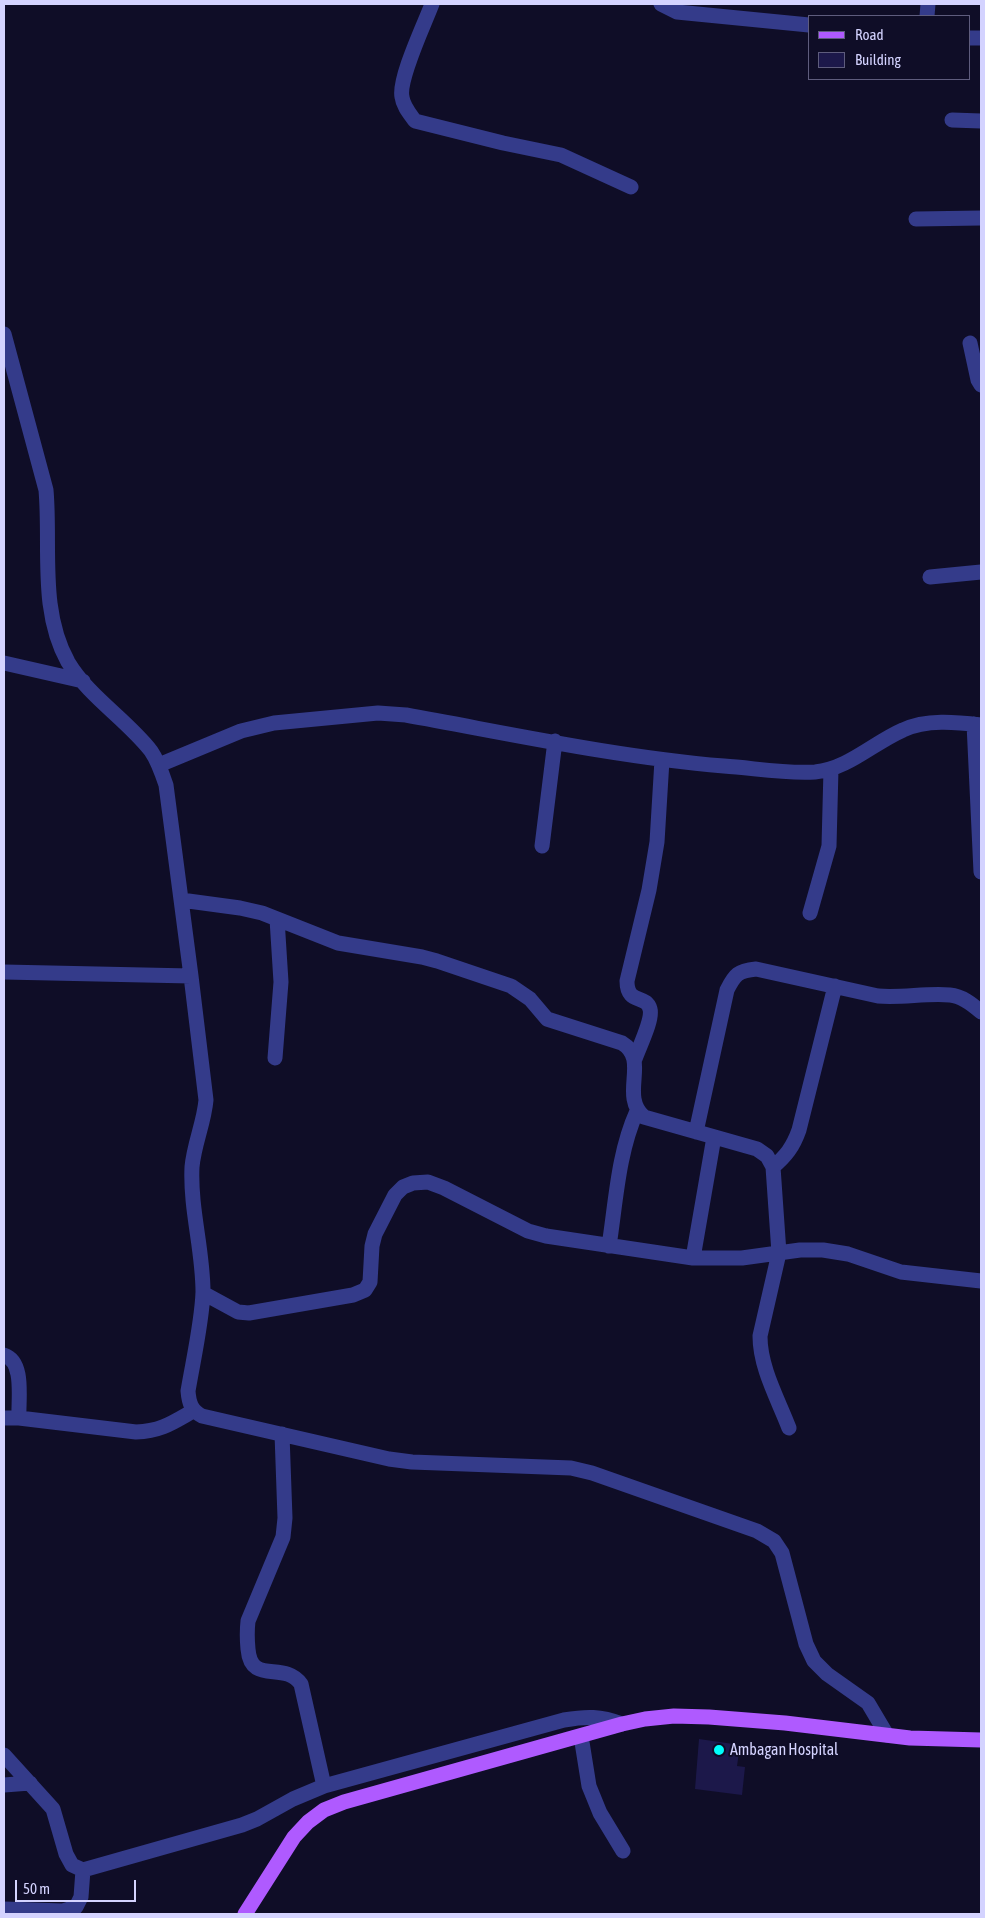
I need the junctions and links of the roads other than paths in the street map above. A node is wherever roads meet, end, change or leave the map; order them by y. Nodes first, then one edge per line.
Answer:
1 (432, 4) edge
2 (661, 4) edge
3 (808, 25) edge
4 (952, 120) dead end
5 (981, 121) edge
6 (631, 187) dead end
7 (981, 218) edge
8 (916, 219) dead end
9 (4, 334) edge
10 (970, 343) dead end
11 (981, 385) edge
12 (11, 386) edge
13 (981, 572) edge
14 (930, 577) dead end
15 (4, 664) edge
16 (82, 681) junction
17 (978, 724) edge
18 (554, 741) junction
19 (662, 760) junction
20 (159, 764) junction
21 (831, 769) junction
22 (542, 846) dead end
23 (981, 872) edge
24 (181, 900) junction
25 (810, 913) dead end
26 (276, 919) junction
27 (4, 972) edge
28 (191, 976) junction
29 (835, 986) junction
30 (981, 1012) edge
31 (275, 1058) dead end
32 (635, 1059) junction
33 (637, 1111) junction
34 (696, 1132) junction
35 (714, 1137) junction
36 (773, 1167) junction
37 (609, 1246) junction
38 (779, 1253) junction
39 (693, 1258) junction
40 (981, 1281) edge
41 (203, 1293) junction
42 (4, 1355) edge
43 (193, 1411) junction
44 (11, 1418) edge
45 (790, 1428) dead end
46 (282, 1434) junction
47 (622, 1724) junction
48 (888, 1735) junction
49 (581, 1736) junction
50 (981, 1740) edge
51 (4, 1755) edge
52 (30, 1783) junction
53 (4, 1785) edge
54 (324, 1786) junction
55 (623, 1851) dead end
56 (84, 1870) junction
57 (4, 1909) edge
58 (246, 1914) edge

1 - 6 street
2 - 3 street
4 - 5 street
7 - 8 street
9 - 12 street
10 - 11 street
12 - 16 street
13 - 14 street
15 - 16 street
16 - 20 street
17 - 21 street
17 - 23 street
18 - 19 street
18 - 20 street
18 - 22 street
19 - 21 street
19 - 32 street
20 - 24 street
21 - 25 street
24 - 26 street
24 - 28 street
26 - 31 street
26 - 32 street
27 - 28 street
28 - 41 street
29 - 30 street
29 - 34 street
29 - 36 street
32 - 33 street
33 - 34 street
33 - 37 street
34 - 35 street
35 - 36 street
35 - 39 street
36 - 38 street
37 - 39 street
37 - 41 street
38 - 39 street
38 - 40 street
38 - 45 street
41 - 43 street
42 - 44 street
43 - 44 street
43 - 46 street
46 - 48 street
46 - 54 street
47 - 48 main road
47 - 49 main road
47 - 54 street
48 - 50 main road
49 - 55 street
49 - 58 main road
51 - 52 street
52 - 53 street
52 - 56 street
54 - 56 street
56 - 57 street

